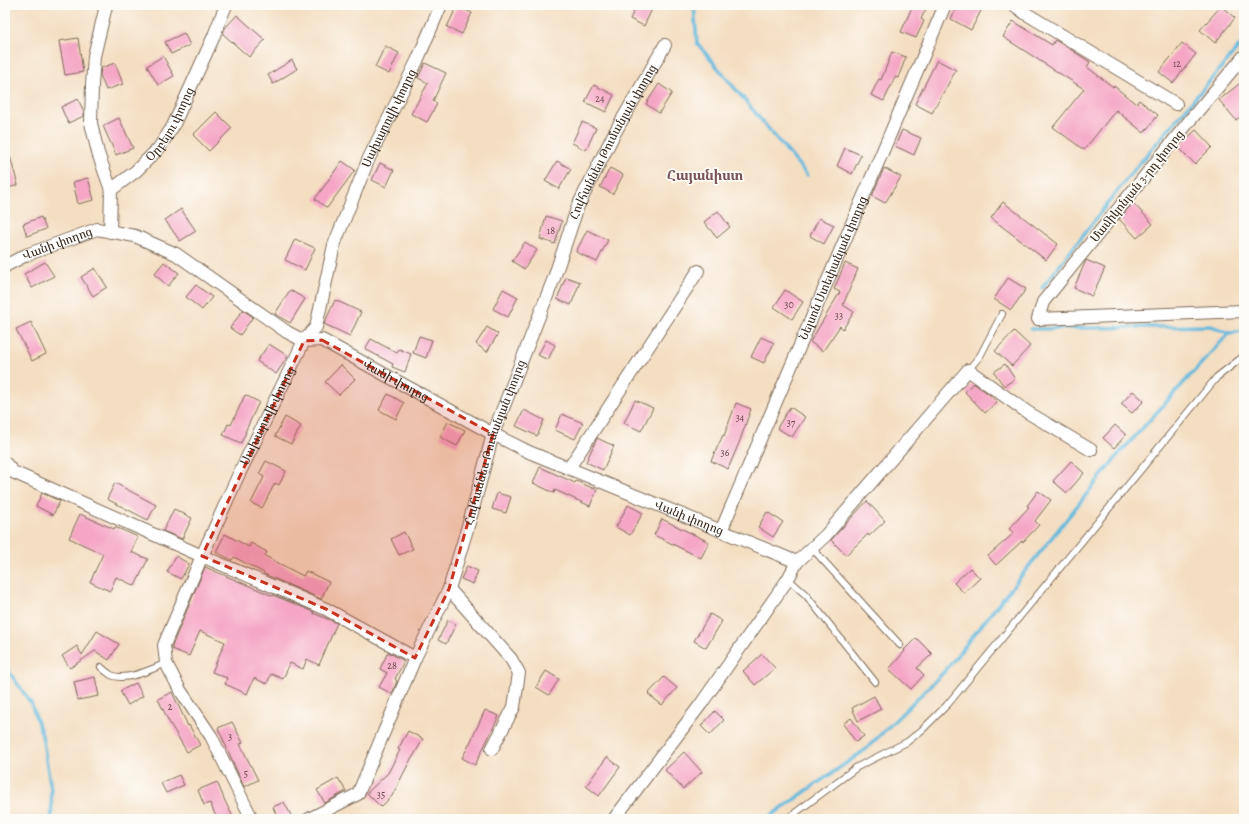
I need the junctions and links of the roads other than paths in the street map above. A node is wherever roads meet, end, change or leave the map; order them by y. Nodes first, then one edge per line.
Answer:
1 (106, 5) edge
2 (226, 5) edge
3 (440, 5) edge
4 (945, 5) edge
5 (1014, 5) edge
6 (665, 45) dead end
7 (1244, 56) edge
8 (1176, 104) dead end
9 (111, 190) junction
10 (110, 232) junction
11 (5, 266) edge
12 (698, 271) dead end
13 (1244, 311) edge
14 (1002, 314) dead end
15 (304, 341) junction
16 (1244, 356) edge
17 (968, 370) junction
18 (493, 434) junction
19 (1091, 450) dead end
20 (5, 463) edge
21 (569, 468) junction
22 (721, 531) junction
23 (812, 548) junction
24 (202, 556) junction
25 (797, 562) junction
26 (788, 579) junction
27 (449, 589) junction
28 (900, 645) dead end
29 (415, 658) junction
30 (166, 663) junction
31 (101, 667) dead end
32 (875, 682) dead end
33 (492, 749) dead end
34 (252, 819) edge
35 (309, 819) edge
36 (614, 819) edge
37 (787, 819) edge

1 - 9 street
2 - 9 street, Օրբելու փողոց
3 - 15 street, Սախարովի փողոց
4 - 22 street, Նելսոն Ստեփանյան փողոց
5 - 8 street
6 - 18 street, Հովհաննես Թումանյան փողոց
7 - 13 street, Մամիկոնյան 3-րդ փողոց
9 - 10 street
10 - 11 street, Վանի փողոց
10 - 15 street, Վանի փողոց
12 - 21 street
14 - 17 lane
15 - 18 street, Վանի փողոց
15 - 24 street, Սախարովի փողոց
16 - 37 lane
17 - 19 street
17 - 23 street
18 - 21 street, Վանի փողոց
18 - 27 street, Հովհաննես Թումանյան փողոց
20 - 24 street
21 - 22 street, Վանի փողոց
22 - 25 street, Վանի փողոց
23 - 25 street
23 - 28 lane
24 - 29 street
24 - 30 street, Սախարովի փողոց
25 - 26 street
26 - 32 lane
26 - 36 street
27 - 29 street, Հովհաննես Թումանյան փողոց
27 - 33 street
29 - 35 street, Հովհաննես Թումանյան փողոց
30 - 31 lane
30 - 34 street, Սախարովի փողոց

